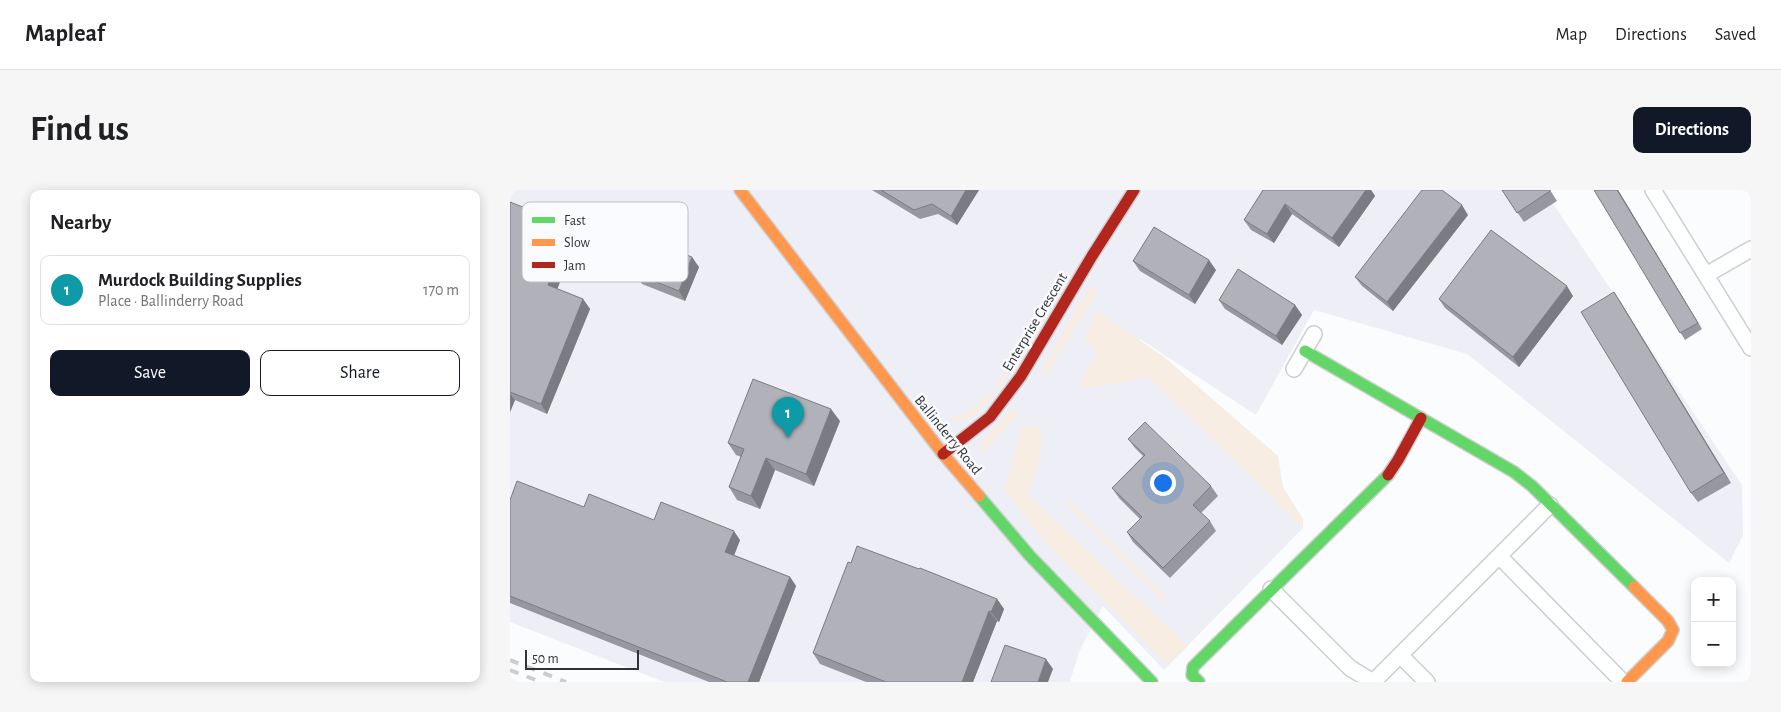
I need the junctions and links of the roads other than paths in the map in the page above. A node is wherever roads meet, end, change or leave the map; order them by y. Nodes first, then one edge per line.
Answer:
1 (740, 190) edge
2 (1134, 190) edge
3 (1653, 190) edge
4 (1751, 249) edge
5 (1706, 274) junction
6 (1314, 334) dead end
7 (1751, 348) edge
8 (1305, 351) junction
9 (1294, 370) dead end
10 (1421, 418) junction
11 (943, 454) junction
12 (1550, 505) junction
13 (1499, 556) junction
14 (1271, 589) junction
15 (1400, 654) junction
16 (1152, 682) edge
17 (1199, 682) edge
18 (1373, 682) edge
19 (1427, 682) edge
20 (1623, 682) edge
21 (1626, 682) edge

1 - 11 street, Ballinderry Road
2 - 11 street, Enterprise Crescent
3 - 5 street
4 - 5 street
5 - 7 street
6 - 8 street
8 - 9 street
8 - 10 street
10 - 12 street
10 - 14 street
11 - 16 street, Ballinderry Road
12 - 13 street
12 - 21 street
13 - 15 street
13 - 20 street
14 - 17 street
14 - 18 street
15 - 18 street
15 - 19 street

